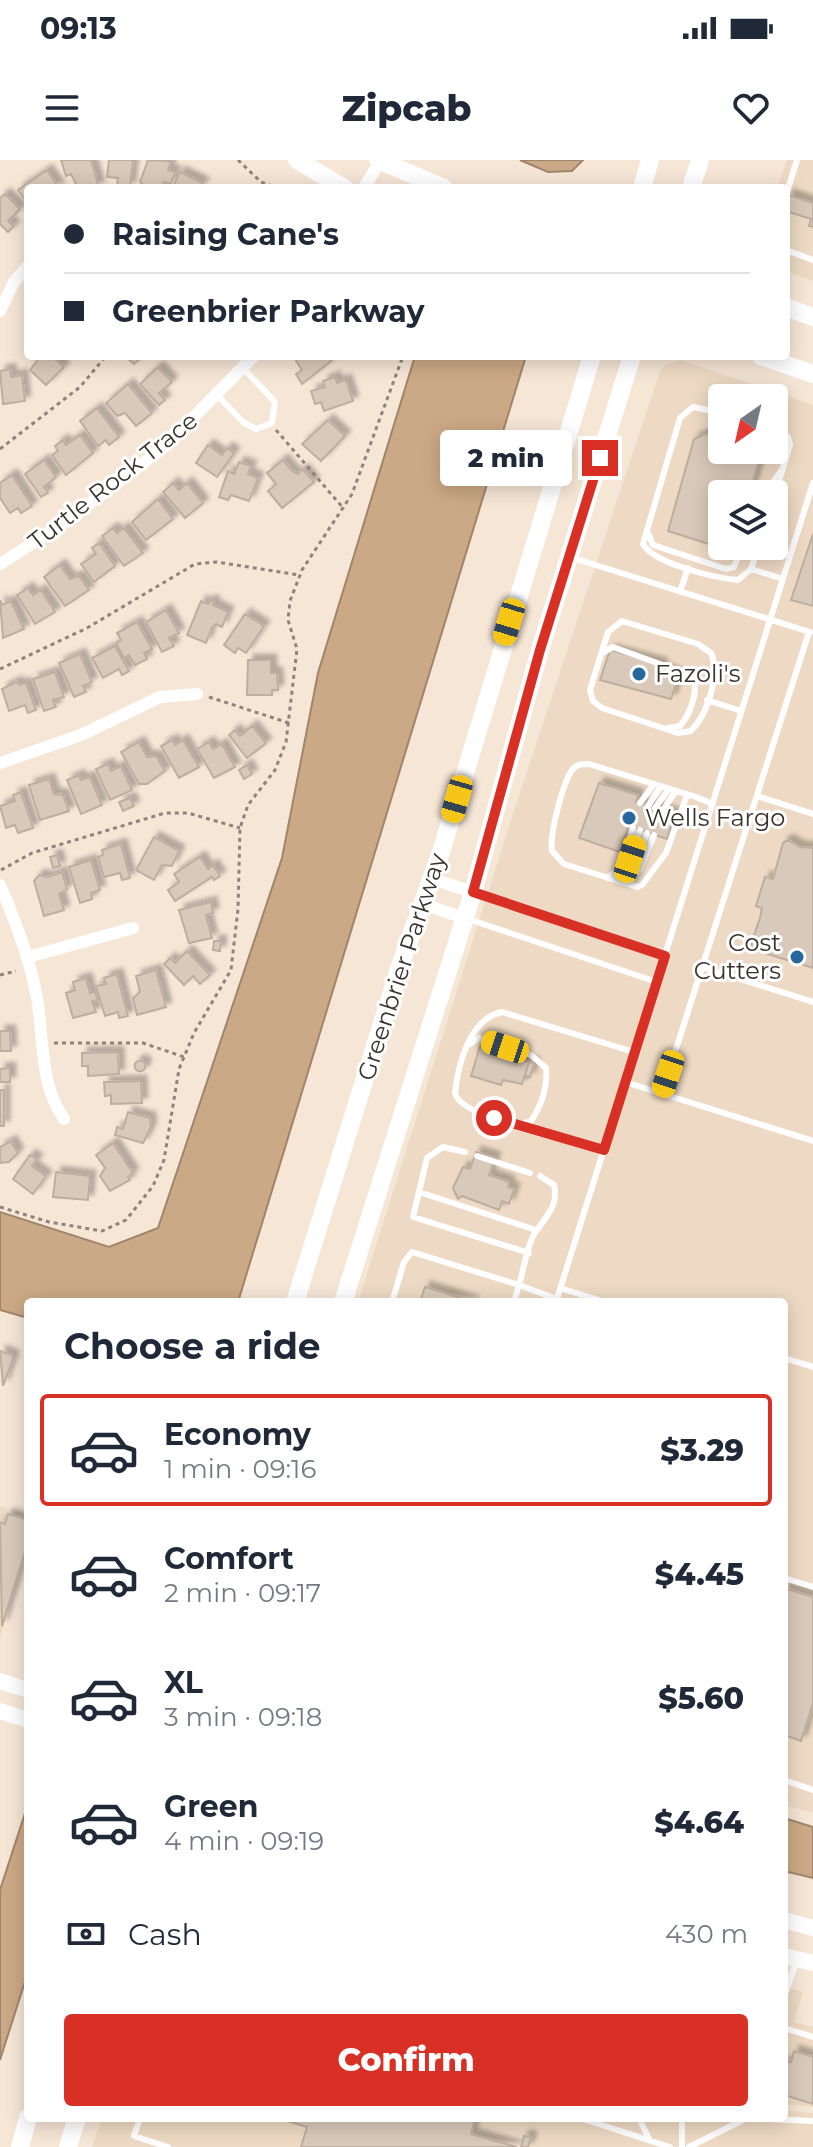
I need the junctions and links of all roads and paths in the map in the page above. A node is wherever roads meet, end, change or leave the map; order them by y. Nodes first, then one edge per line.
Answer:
1 (238, 160) edge
2 (297, 160) edge
3 (379, 160) edge
4 (650, 160) edge
5 (700, 160) edge
6 (797, 160) edge
7 (267, 184) edge
8 (337, 184) edge
9 (366, 184) edge
10 (435, 184) edge
11 (643, 184) edge
12 (692, 184) edge
13 (789, 184) edge
14 (790, 251) edge
15 (813, 260) edge
16 (24, 271) edge
17 (790, 308) edge
18 (0, 311) edge
19 (813, 317) edge
20 (103, 360) edge
21 (251, 360) edge
22 (402, 360) edge
23 (591, 360) edge
24 (631, 360) edge
25 (773, 360) edge
26 (244, 369) junction
27 (813, 374) edge
28 (218, 396) junction
29 (708, 410) edge
30 (281, 436) dead end
31 (0, 449) edge
32 (784, 464) edge
33 (783, 468) junction
34 (774, 480) edge
35 (779, 480) edge
36 (813, 483) edge
37 (344, 509) junction
38 (647, 524) junction
39 (569, 557) junction
40 (737, 560) edge
41 (754, 560) edge
42 (0, 564) edge
43 (688, 568) junction
44 (751, 569) junction
45 (299, 575) junction
46 (783, 579) junction
47 (680, 592) junction
48 (770, 620) junction
49 (811, 632) edge
50 (601, 654) junction
51 (0, 669) edge
52 (197, 694) joint
53 (707, 700) junction
54 (741, 711) junction
55 (289, 723) junction
56 (664, 729) junction
57 (0, 763) edge
58 (665, 788) junction
59 (687, 795) junction
60 (757, 796) junction
61 (713, 804) junction
62 (813, 814) edge
63 (240, 828) junction
64 (643, 831) junction
65 (0, 871) edge
66 (607, 878) junction
67 (432, 879) junction
68 (622, 882) junction
69 (0, 885) edge
70 (473, 892) junction
71 (423, 904) junction
72 (464, 918) junction
73 (133, 928) dead end
74 (665, 956) junction
75 (29, 962) junction
76 (702, 967) junction
77 (0, 975) edge
78 (657, 982) junction
79 (813, 1002) edge
80 (42, 1042) junction
81 (467, 1049) junction
82 (634, 1052) junction
83 (184, 1057) junction
84 (625, 1082) junction
85 (662, 1093) junction
86 (64, 1119) dead end
87 (515, 1125) junction
88 (813, 1141) edge
89 (604, 1150) junction
90 (465, 1152) dead end
91 (477, 1156) dead end
92 (530, 1173) dead end
93 (540, 1176) dead end
94 (419, 1192) junction
95 (0, 1207) edge
96 (536, 1230) junction
97 (529, 1253) junction
98 (519, 1285) junction
99 (560, 1288) junction
100 (296, 1298) edge
101 (344, 1298) edge
102 (393, 1298) edge
103 (515, 1298) edge
104 (549, 1298) edge
105 (557, 1298) edge
106 (592, 1298) edge
107 (788, 1359) edge
108 (813, 1367) edge
109 (788, 1579) edge
110 (813, 1587) edge
111 (0, 1681) edge
112 (24, 1689) edge
113 (0, 1711) edge
114 (24, 1719) edge
115 (788, 1781) edge
116 (813, 1790) edge
117 (788, 1921) edge
118 (813, 1928) edge
119 (798, 1959) edge
120 (788, 1986) edge
121 (788, 2029) edge
122 (813, 2037) edge
123 (788, 2120) edge
124 (813, 2121) edge
125 (27, 2122) edge
126 (76, 2122) edge
127 (139, 2122) edge
128 (596, 2122) edge
129 (641, 2122) edge
130 (682, 2122) edge
131 (739, 2122) edge
132 (134, 2136) junction
133 (650, 2141) junction
134 (20, 2147) edge
135 (68, 2147) edge
136 (131, 2147) edge
137 (168, 2147) edge
138 (670, 2147) edge
139 (682, 2147) edge
140 (689, 2147) edge

1 - 7 path
2 - 8 main road
3 - 9 street
3 - 10 main road
4 - 11 main road
5 - 12 main road
6 - 13 lane
14 - 15 lane
16 - 18 street
17 - 19 main road
20 - 31 path
21 - 26 street, Turtle Rock Trace
22 - 37 path
23 - 67 main road, Greenbrier Parkway
24 - 39 main road, Greenbrier Parkway
25 - 27 main road
26 - 28 street, Turtle Rock Trace
26 - 28 lane
28 - 42 street, Turtle Rock Trace
29 - 38 lane
30 - 37 path
32 - 33 lane
33 - 34 lane
33 - 35 lane
36 - 46 lane
37 - 45 path
38 - 40 lane
38 - 43 lane
39 - 47 lane
39 - 70 main road, Greenbrier Parkway
41 - 44 lane
43 - 44 lane
43 - 47 lane
44 - 46 lane
45 - 51 path
45 - 55 path
46 - 48 lane
47 - 48 lane
48 - 49 lane
48 - 54 lane
49 - 60 lane
50 - 53 lane
50 - 56 lane
50 - 56 lane
52 - 55 path
52 - 57 street
53 - 54 lane
53 - 56 lane
54 - 61 lane
55 - 63 path
58 - 58 lane
58 - 59 lane
58 - 66 lane
59 - 61 lane
59 - 68 lane
60 - 62 lane
60 - 76 lane
61 - 74 lane
63 - 65 path
63 - 83 path
64 - 66 lane
64 - 68 lane
64 - 68 lane
66 - 68 lane
67 - 70 street
67 - 71 main road, Greenbrier Parkway
69 - 75 street
70 - 72 main road, Greenbrier Parkway
70 - 74 lane
71 - 72 street
71 - 100 main road, Greenbrier Parkway
72 - 78 lane
72 - 101 main road, Greenbrier Parkway
73 - 75 street
74 - 78 lane
75 - 77 path
75 - 80 street
76 - 79 lane
76 - 85 lane
78 - 82 lane
80 - 83 path
80 - 86 street
81 - 82 lane
81 - 87 lane
81 - 87 lane
82 - 84 lane
83 - 95 path
84 - 85 lane
84 - 89 lane
85 - 88 lane
87 - 89 lane
89 - 99 lane
90 - 94 lane
91 - 92 lane
93 - 96 lane
94 - 96 lane
94 - 97 lane
96 - 97 lane
97 - 98 lane
98 - 102 lane
98 - 103 lane
98 - 104 lane
99 - 105 lane
99 - 106 lane
107 - 108 lane
109 - 110 lane
111 - 112 street
113 - 114 street
115 - 116 lane
117 - 118 street
119 - 120 lane
121 - 122 lane
123 - 124 lane
125 - 134 main road
126 - 135 main road
127 - 132 lane
128 - 133 lane
129 - 133 lane
130 - 139 lane
131 - 140 lane
132 - 136 lane
132 - 137 lane
133 - 138 lane

